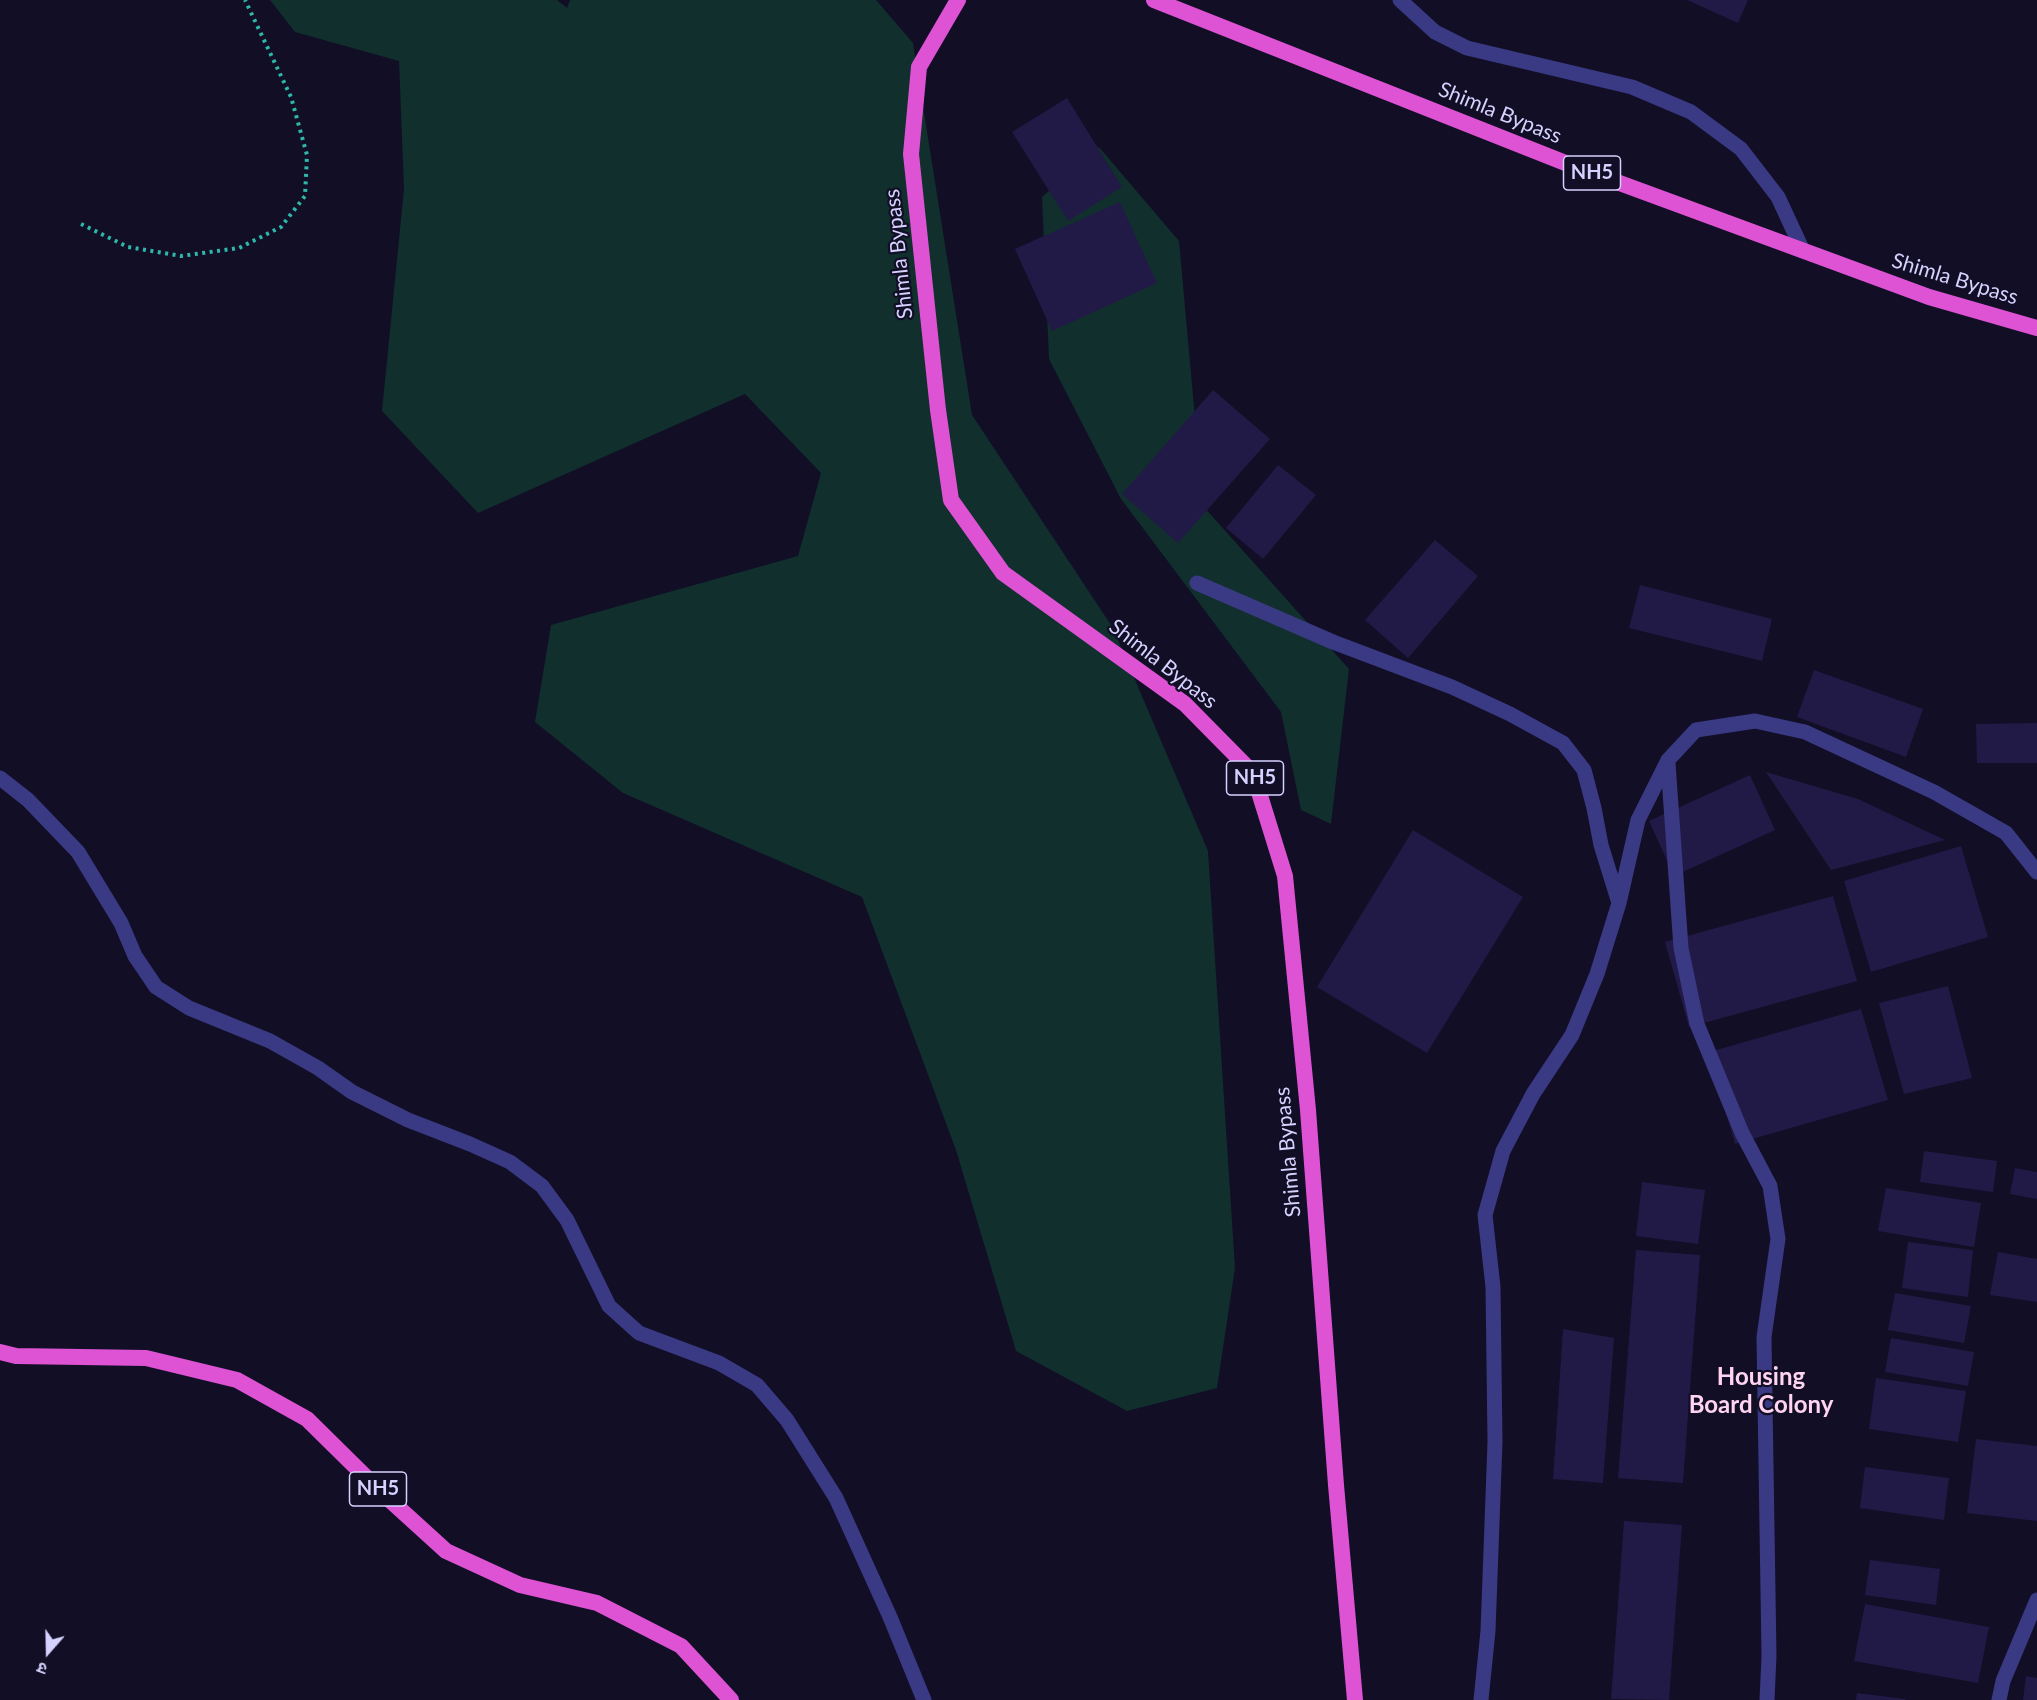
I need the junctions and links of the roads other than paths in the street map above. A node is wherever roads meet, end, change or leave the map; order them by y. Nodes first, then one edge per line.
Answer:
1 (958, 0) edge
2 (1154, 0) edge
3 (1400, 0) edge
4 (1803, 251) junction
5 (2037, 328) edge
6 (1197, 583) dead end
7 (1668, 760) junction
8 (0, 778) edge
9 (2037, 872) edge
10 (1619, 903) junction
11 (0, 1352) edge
12 (2037, 1600) edge
13 (732, 1700) edge
14 (924, 1700) edge
15 (1355, 1700) edge
16 (1481, 1700) edge
17 (1767, 1700) edge
18 (1999, 1700) edge

1 - 15 highway, Shimla Bypass / NH5
2 - 4 highway, Shimla Bypass / NH5
3 - 4 street
4 - 5 highway, Shimla Bypass / NH5
6 - 10 street
7 - 9 street
7 - 10 street
7 - 17 street
8 - 14 street
10 - 16 street
11 - 13 highway, NH5
12 - 18 street

